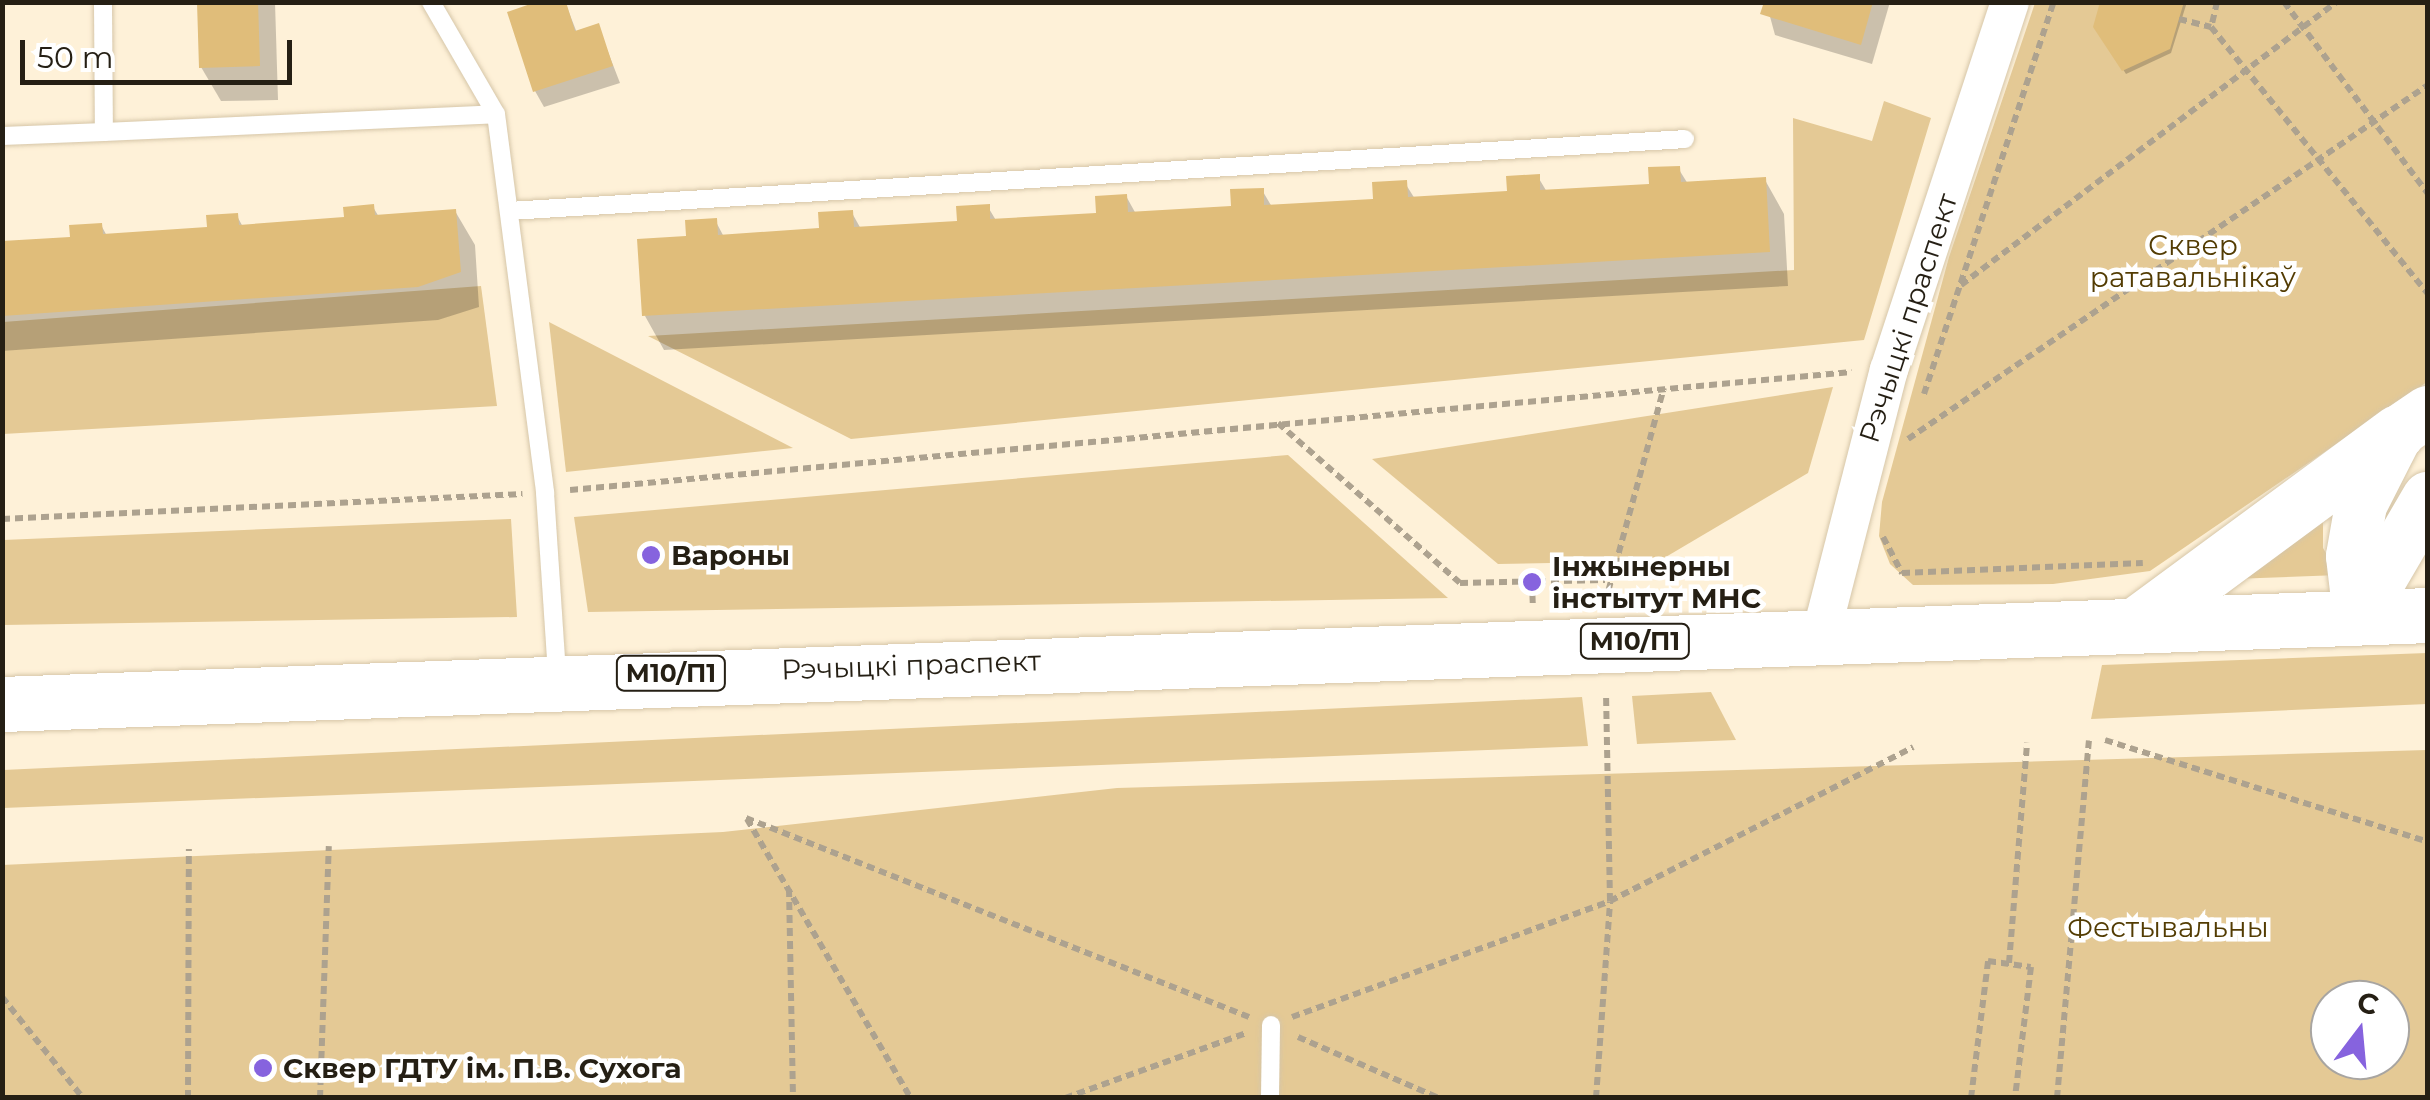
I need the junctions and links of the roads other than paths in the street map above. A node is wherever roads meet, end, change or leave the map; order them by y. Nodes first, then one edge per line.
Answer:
1 (103, 2) edge
2 (431, 2) edge
3 (2010, 2) edge
4 (496, 114) junction
5 (104, 132) junction
6 (2, 136) edge
7 (1685, 139) dead end
8 (508, 211) junction
9 (2413, 422) edge
10 (2428, 498) edge
11 (2428, 615) edge
12 (2359, 616) junction
13 (2136, 625) junction
14 (1820, 638) junction
15 (557, 677) junction
16 (2, 704) edge
17 (1271, 1025) road end
18 (1270, 1098) edge

1 - 5 lane
2 - 4 lane
3 - 14 street, Рэчыцкі праспект
4 - 5 lane
4 - 8 lane
5 - 6 lane
7 - 8 lane
8 - 15 lane
9 - 12 main road
9 - 13 main road
10 - 12 main road
11 - 12 main road, Рэчыцкі праспект / М10/П1
12 - 13 main road, Рэчыцкі праспект / М10/П1
13 - 14 main road, Рэчыцкі праспект / М10/П1
14 - 15 main road, Рэчыцкі праспект / М10/П1
15 - 16 main road, Рэчыцкі праспект / М10/П1
17 - 18 lane

